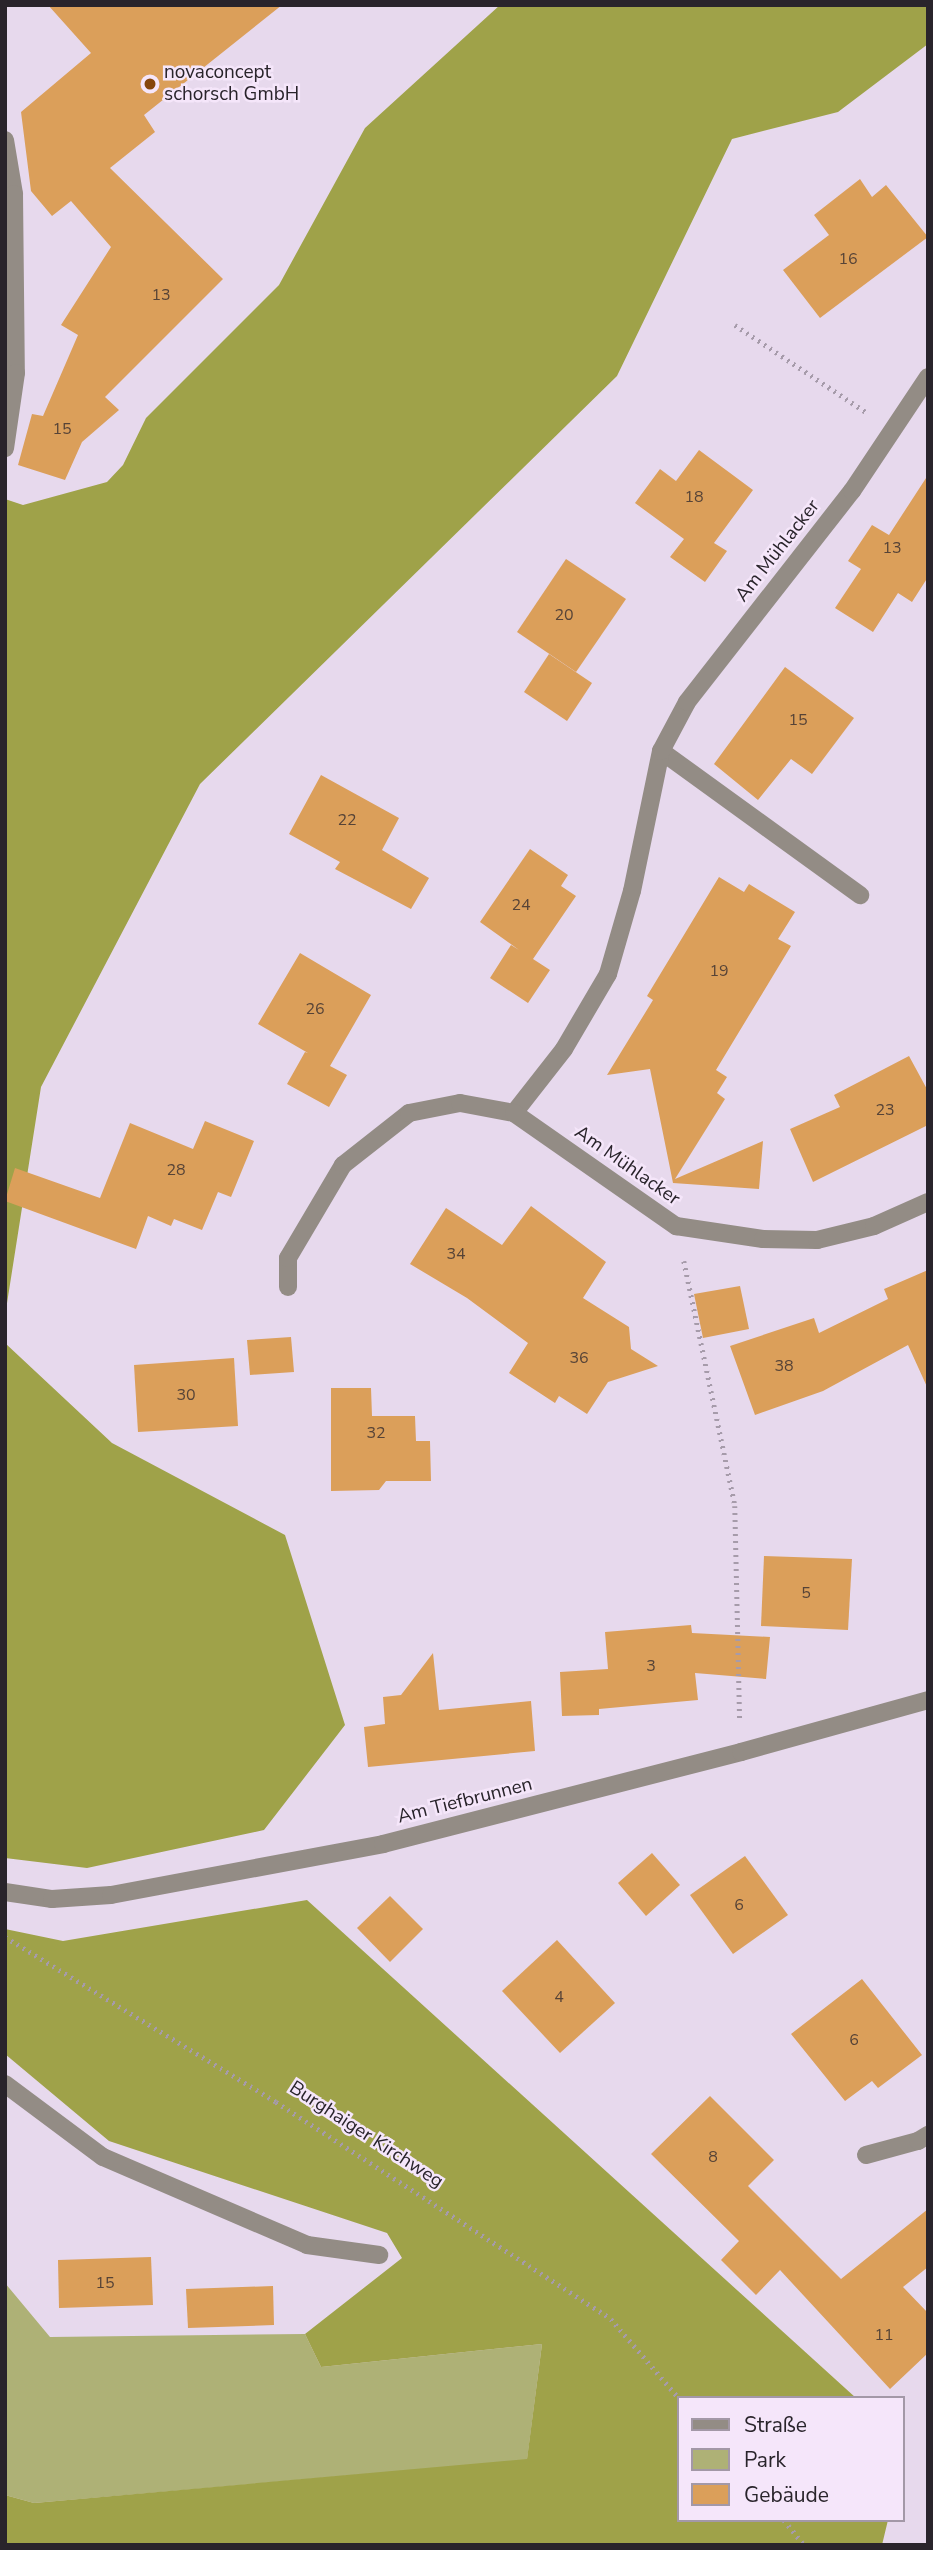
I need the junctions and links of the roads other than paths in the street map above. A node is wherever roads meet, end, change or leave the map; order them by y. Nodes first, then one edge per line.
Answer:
1 (5, 140) edge
2 (928, 377) edge
3 (5, 448) edge
4 (661, 751) junction
5 (860, 895) dead end
6 (514, 1113) junction
7 (928, 1202) edge
8 (288, 1287) dead end
9 (928, 1700) edge
10 (5, 1892) edge
11 (5, 2084) edge
12 (928, 2135) edge
13 (866, 2155) dead end
14 (379, 2255) dead end

1 - 3 street
2 - 4 street, Am Mühlacker
4 - 5 street
4 - 6 street, Am Mühlacker
6 - 7 street, Am Mühlacker
6 - 8 street, Am Mühlacker
9 - 10 street, Am Tiefbrunnen
11 - 14 street
12 - 13 street

